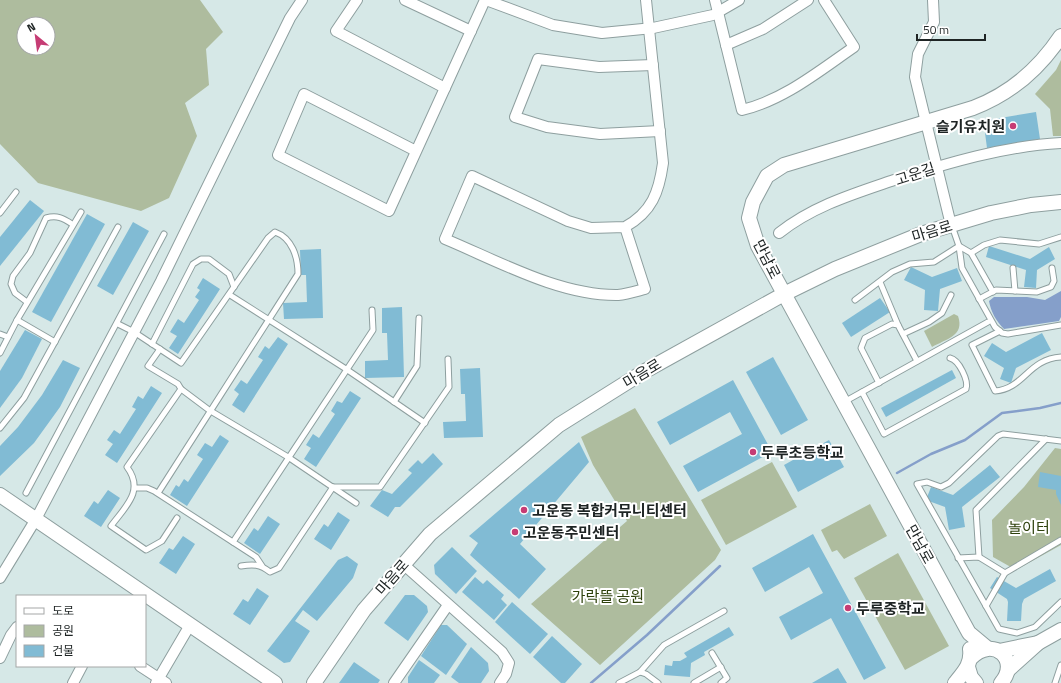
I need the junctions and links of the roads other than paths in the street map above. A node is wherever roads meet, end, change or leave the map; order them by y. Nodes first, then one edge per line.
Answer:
1 (302, 0) edge
2 (357, 0) edge
3 (405, 0) edge
4 (486, 0) edge
5 (646, 0) edge
6 (715, 0) edge
7 (739, 0) edge
8 (808, 0) edge
9 (824, 0) edge
10 (933, 0) edge
11 (718, 12) junction
12 (649, 28) junction
13 (471, 31) junction
14 (1061, 36) edge
15 (726, 45) junction
16 (653, 64) junction
17 (445, 88) junction
18 (925, 121) junction
19 (660, 131) junction
20 (1061, 143) edge
21 (416, 151) junction
22 (937, 166) junction
23 (16, 192) dead end
24 (0, 201) edge
25 (1061, 202) edge
26 (6, 206) junction
27 (81, 212) dead end
28 (0, 213) edge
29 (72, 224) junction
30 (951, 225) junction
31 (118, 227) dead end
32 (625, 227) junction
33 (779, 233) dead end
34 (164, 234) dead end
35 (1061, 238) edge
36 (959, 246) junction
37 (970, 253) junction
38 (962, 255) dead end
39 (1013, 268) dead end
40 (1052, 268) dead end
41 (880, 282) junction
42 (234, 287) junction
43 (1015, 291) junction
44 (992, 292) junction
45 (784, 294) junction
46 (230, 295) junction
47 (951, 295) dead end
48 (980, 299) junction
49 (855, 300) dead end
50 (27, 302) junction
51 (372, 310) dead end
52 (419, 318) dead end
53 (17, 320) junction
54 (268, 320) junction
55 (988, 322) dead end
56 (118, 324) junction
57 (898, 325) junction
58 (1061, 325) edge
59 (1000, 331) junction
60 (134, 332) junction
61 (0, 334) edge
62 (903, 334) junction
63 (8, 337) junction
64 (55, 342) junction
65 (152, 344) junction
66 (160, 349) junction
67 (0, 353) edge
68 (1061, 357) edge
69 (448, 358) dead end
70 (950, 358) dead end
71 (918, 361) junction
72 (346, 369) junction
73 (879, 383) junction
74 (181, 389) junction
75 (862, 392) junction
76 (394, 402) junction
77 (844, 402) junction
78 (209, 410) junction
79 (425, 423) junction
80 (0, 428) edge
81 (1046, 439) junction
82 (1061, 441) edge
83 (288, 457) junction
84 (135, 488) junction
85 (333, 488) junction
86 (26, 493) dead end
87 (158, 493) junction
88 (0, 495) edge
89 (356, 503) dead end
90 (177, 518) dead end
91 (36, 519) junction
92 (1061, 540) edge
93 (233, 542) junction
94 (979, 557) junction
95 (958, 558) junction
96 (403, 564) junction
97 (241, 566) dead end
98 (262, 566) junction
99 (1005, 572) junction
100 (0, 578) edge
101 (1061, 602) edge
102 (448, 605) junction
103 (986, 606) junction
104 (724, 611) dead end
105 (190, 625) junction
106 (16, 628) edge
107 (1061, 630) edge
108 (969, 633) junction
109 (1038, 643) junction
110 (993, 650) junction
111 (712, 653) dead end
112 (0, 658) edge
113 (970, 662) junction
114 (1061, 665) edge
115 (81, 667) edge
116 (141, 667) edge
117 (721, 668) junction
118 (640, 672) junction
119 (1006, 678) edge
120 (161, 682) edge
121 (73, 683) edge
122 (275, 683) edge
123 (314, 683) edge
124 (394, 683) edge
125 (500, 683) edge
126 (619, 683) edge
127 (658, 683) edge
128 (694, 683) edge
129 (721, 683) edge
130 (955, 683) edge
131 (976, 683) edge
132 (1055, 683) edge

1 - 60 street
2 - 17 street
3 - 13 street
4 - 12 street
4 - 13 street
5 - 12 street
6 - 11 street
7 - 11 street
8 - 15 street
9 - 15 street
10 - 18 street
11 - 12 street
11 - 15 street
12 - 16 street
13 - 17 street
14 - 18 street, 만남로
16 - 19 street
16 - 19 street
17 - 21 street
18 - 22 street
18 - 45 street, 만남로
19 - 32 street
20 - 22 street, 고운길
21 - 21 street
22 - 30 street
22 - 33 street, 고운길
23 - 26 lane
24 - 26 lane
25 - 30 street, 마음로
26 - 28 lane
27 - 29 lane
29 - 50 lane
29 - 50 lane
30 - 36 lane
30 - 45 street, 마음로
31 - 64 lane
32 - 32 street
34 - 56 lane
35 - 37 lane
36 - 37 lane
36 - 38 lane
36 - 41 lane
36 - 48 lane
37 - 44 lane
39 - 43 lane
40 - 43 lane
41 - 49 lane
41 - 57 lane
42 - 46 lane
42 - 54 lane
42 - 65 lane
43 - 44 lane
44 - 48 lane
45 - 77 street, 만남로
45 - 96 street, 마음로
46 - 54 lane
46 - 66 lane
47 - 62 lane
48 - 59 lane
50 - 53 lane
51 - 72 lane
52 - 76 lane
53 - 63 lane
53 - 64 lane
54 - 72 lane
54 - 78 lane
55 - 71 lane
56 - 60 lane
56 - 86 lane
57 - 62 lane
57 - 73 lane
58 - 59 lane
59 - 68 lane
60 - 65 lane
60 - 91 street
61 - 63 lane
62 - 71 lane
63 - 67 lane
64 - 80 lane
65 - 66 lane
66 - 74 lane
69 - 79 lane
70 - 75 lane
71 - 73 lane
72 - 76 lane
72 - 83 lane
73 - 75 lane
74 - 78 lane
74 - 84 lane
75 - 77 lane
76 - 79 lane
77 - 108 street, 만남로
78 - 83 lane
78 - 87 lane
79 - 85 lane
81 - 82 lane
81 - 94 lane
81 - 95 lane
83 - 85 lane
83 - 93 lane
84 - 87 lane
84 - 90 lane
85 - 89 lane
85 - 98 lane
87 - 93 lane
88 - 91 street
91 - 100 street
91 - 105 street
92 - 99 lane
93 - 98 lane
94 - 95 lane
94 - 99 lane
95 - 103 lane
96 - 102 street
96 - 123 street, 마음로
97 - 98 lane
99 - 103 lane
101 - 103 lane
102 - 124 street
102 - 125 street
104 - 118 lane
105 - 120 street
105 - 122 street
106 - 112 street
107 - 109 street
108 - 110 street
108 - 113 street
109 - 110 street
109 - 119 street
110 - 113 street
110 - 119 street
111 - 117 lane
113 - 130 street
113 - 131 street
114 - 132 lane
115 - 121 street
116 - 120 street
117 - 128 lane
117 - 129 lane
118 - 126 lane
118 - 127 lane

